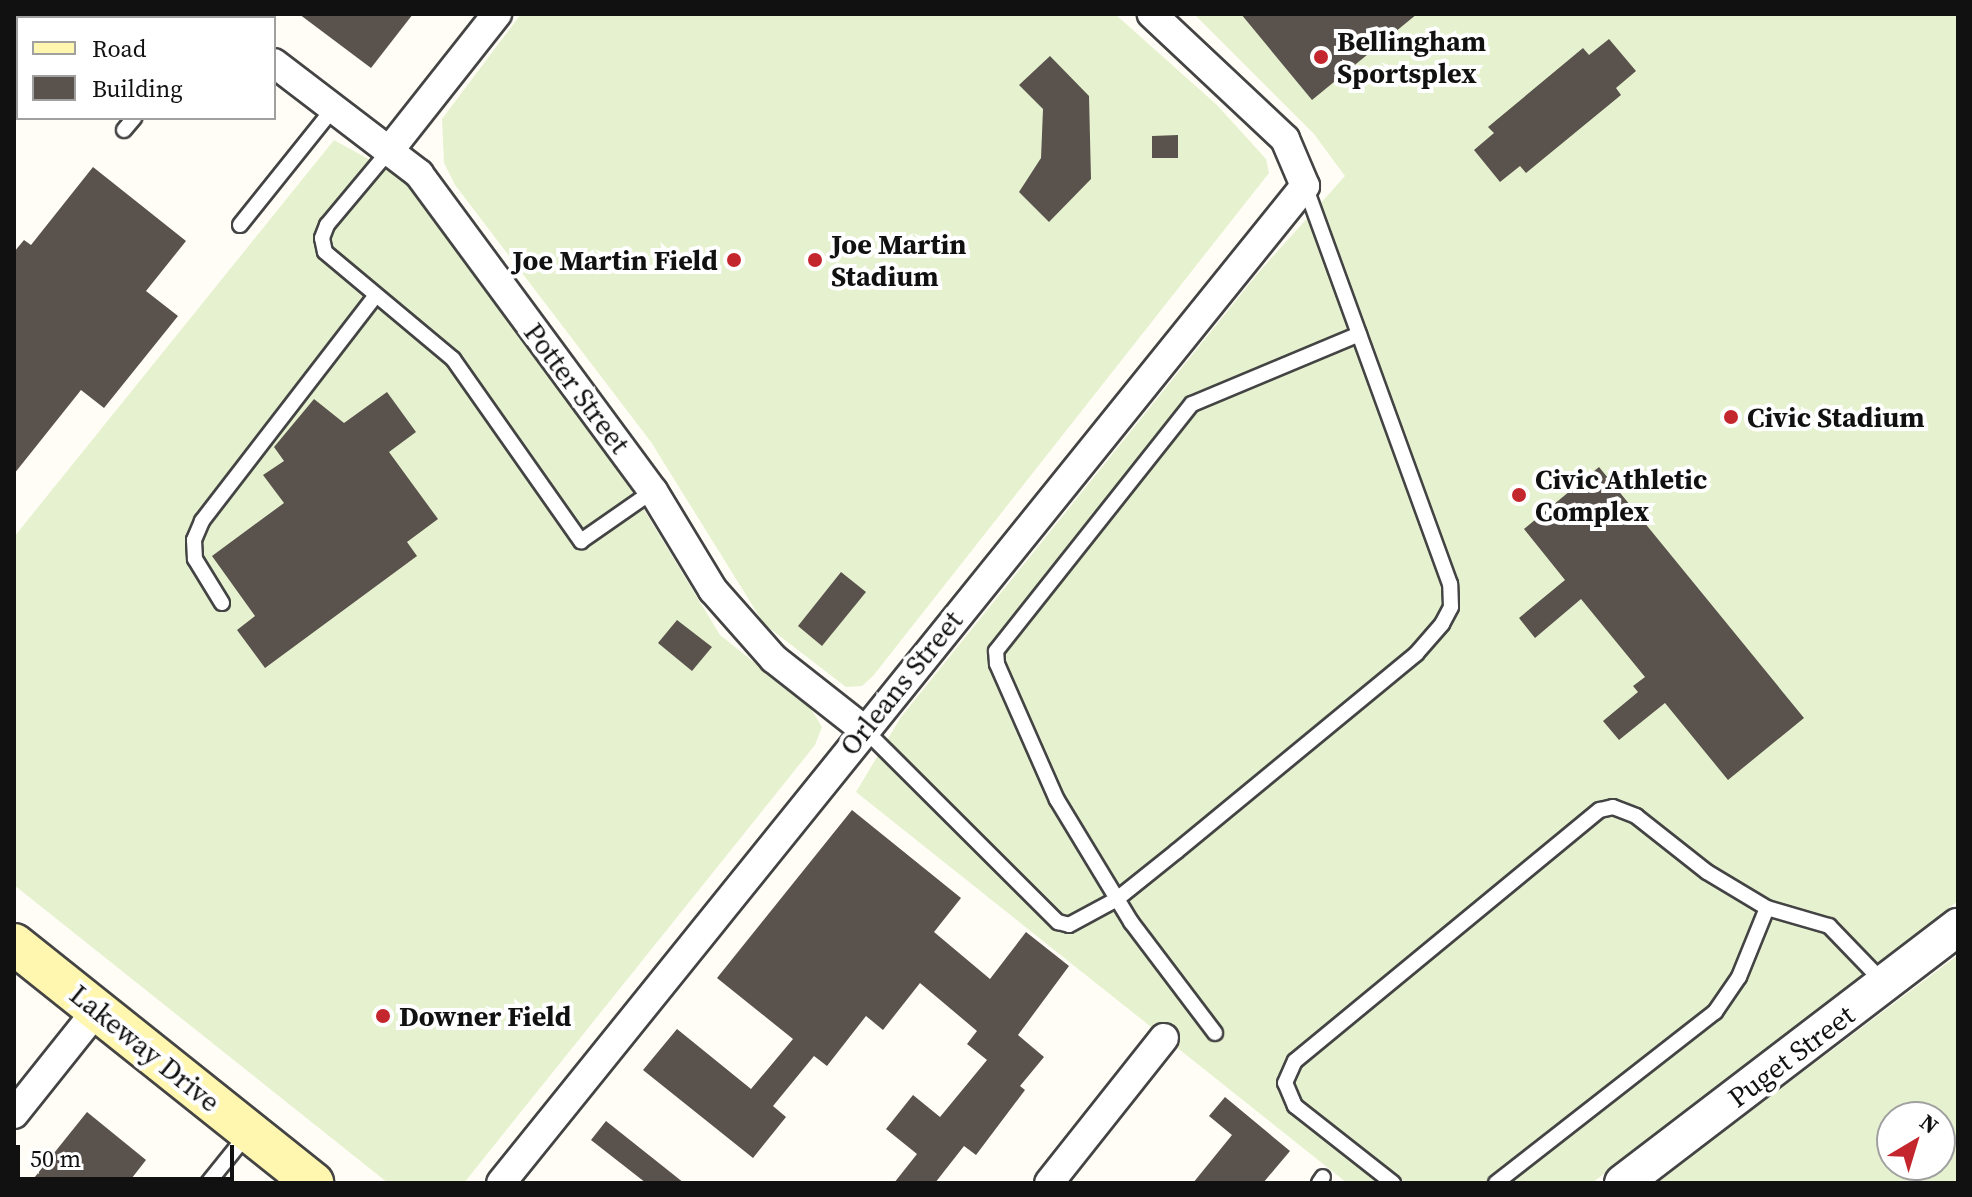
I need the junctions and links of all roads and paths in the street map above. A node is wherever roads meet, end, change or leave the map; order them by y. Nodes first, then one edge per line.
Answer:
1 (497, 14) edge
2 (1152, 14) edge
3 (276, 65) edge
4 (333, 109) junction
5 (388, 152) junction
6 (1305, 186) junction
7 (240, 225) dead end
8 (375, 296) junction
9 (1359, 334) junction
10 (653, 491) junction
11 (222, 603) dead end
12 (863, 729) junction
13 (1117, 899) junction
14 (1767, 908) junction
15 (1958, 927) edge
16 (14, 944) edge
17 (1885, 985) junction
18 (97, 1010) junction
19 (1215, 1033) dead end
20 (1164, 1038) dead end
21 (14, 1114) edge
22 (249, 1132) junction
23 (208, 1183) edge
24 (313, 1183) edge
25 (501, 1183) edge
26 (1049, 1183) edge
27 (1393, 1183) edge
28 (1496, 1183) edge
29 (1623, 1183) edge

1 - 5 street
2 - 6 street
3 - 4 street, Potter Street
4 - 5 street, Potter Street
4 - 7 lane
5 - 8 lane
5 - 10 street, Potter Street
6 - 9 lane
6 - 12 street, Orleans Street
8 - 10 lane
8 - 11 lane
9 - 13 lane
9 - 13 lane
10 - 12 street, Potter Street
12 - 13 lane
12 - 25 street, Orleans Street
13 - 19 lane
14 - 17 lane
14 - 27 lane
14 - 28 lane
15 - 17 street, Puget Street
16 - 18 main road, Lakeway Drive
17 - 29 street, Puget Street
18 - 21 street
18 - 22 main road, Lakeway Drive
20 - 26 street
22 - 23 lane
22 - 24 main road, Lakeway Drive

